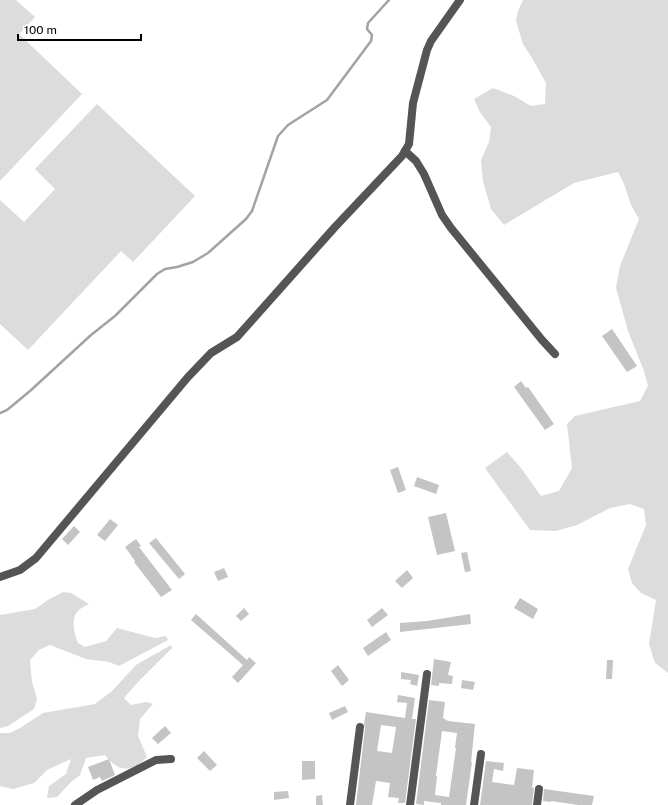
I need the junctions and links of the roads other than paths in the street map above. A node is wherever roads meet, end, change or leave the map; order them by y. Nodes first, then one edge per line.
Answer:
1 (460, 0) edge
2 (405, 151) junction
3 (555, 354) dead end
4 (0, 577) edge
5 (427, 674) dead end
6 (360, 727) dead end
7 (481, 754) dead end
8 (171, 759) dead end
9 (539, 789) dead end
10 (74, 805) edge
11 (350, 805) edge
12 (410, 805) edge
13 (474, 805) edge
14 (537, 805) edge

1 - 2 street
2 - 3 street
2 - 4 street
5 - 12 street
6 - 11 street
7 - 13 street
8 - 10 street
9 - 14 street

